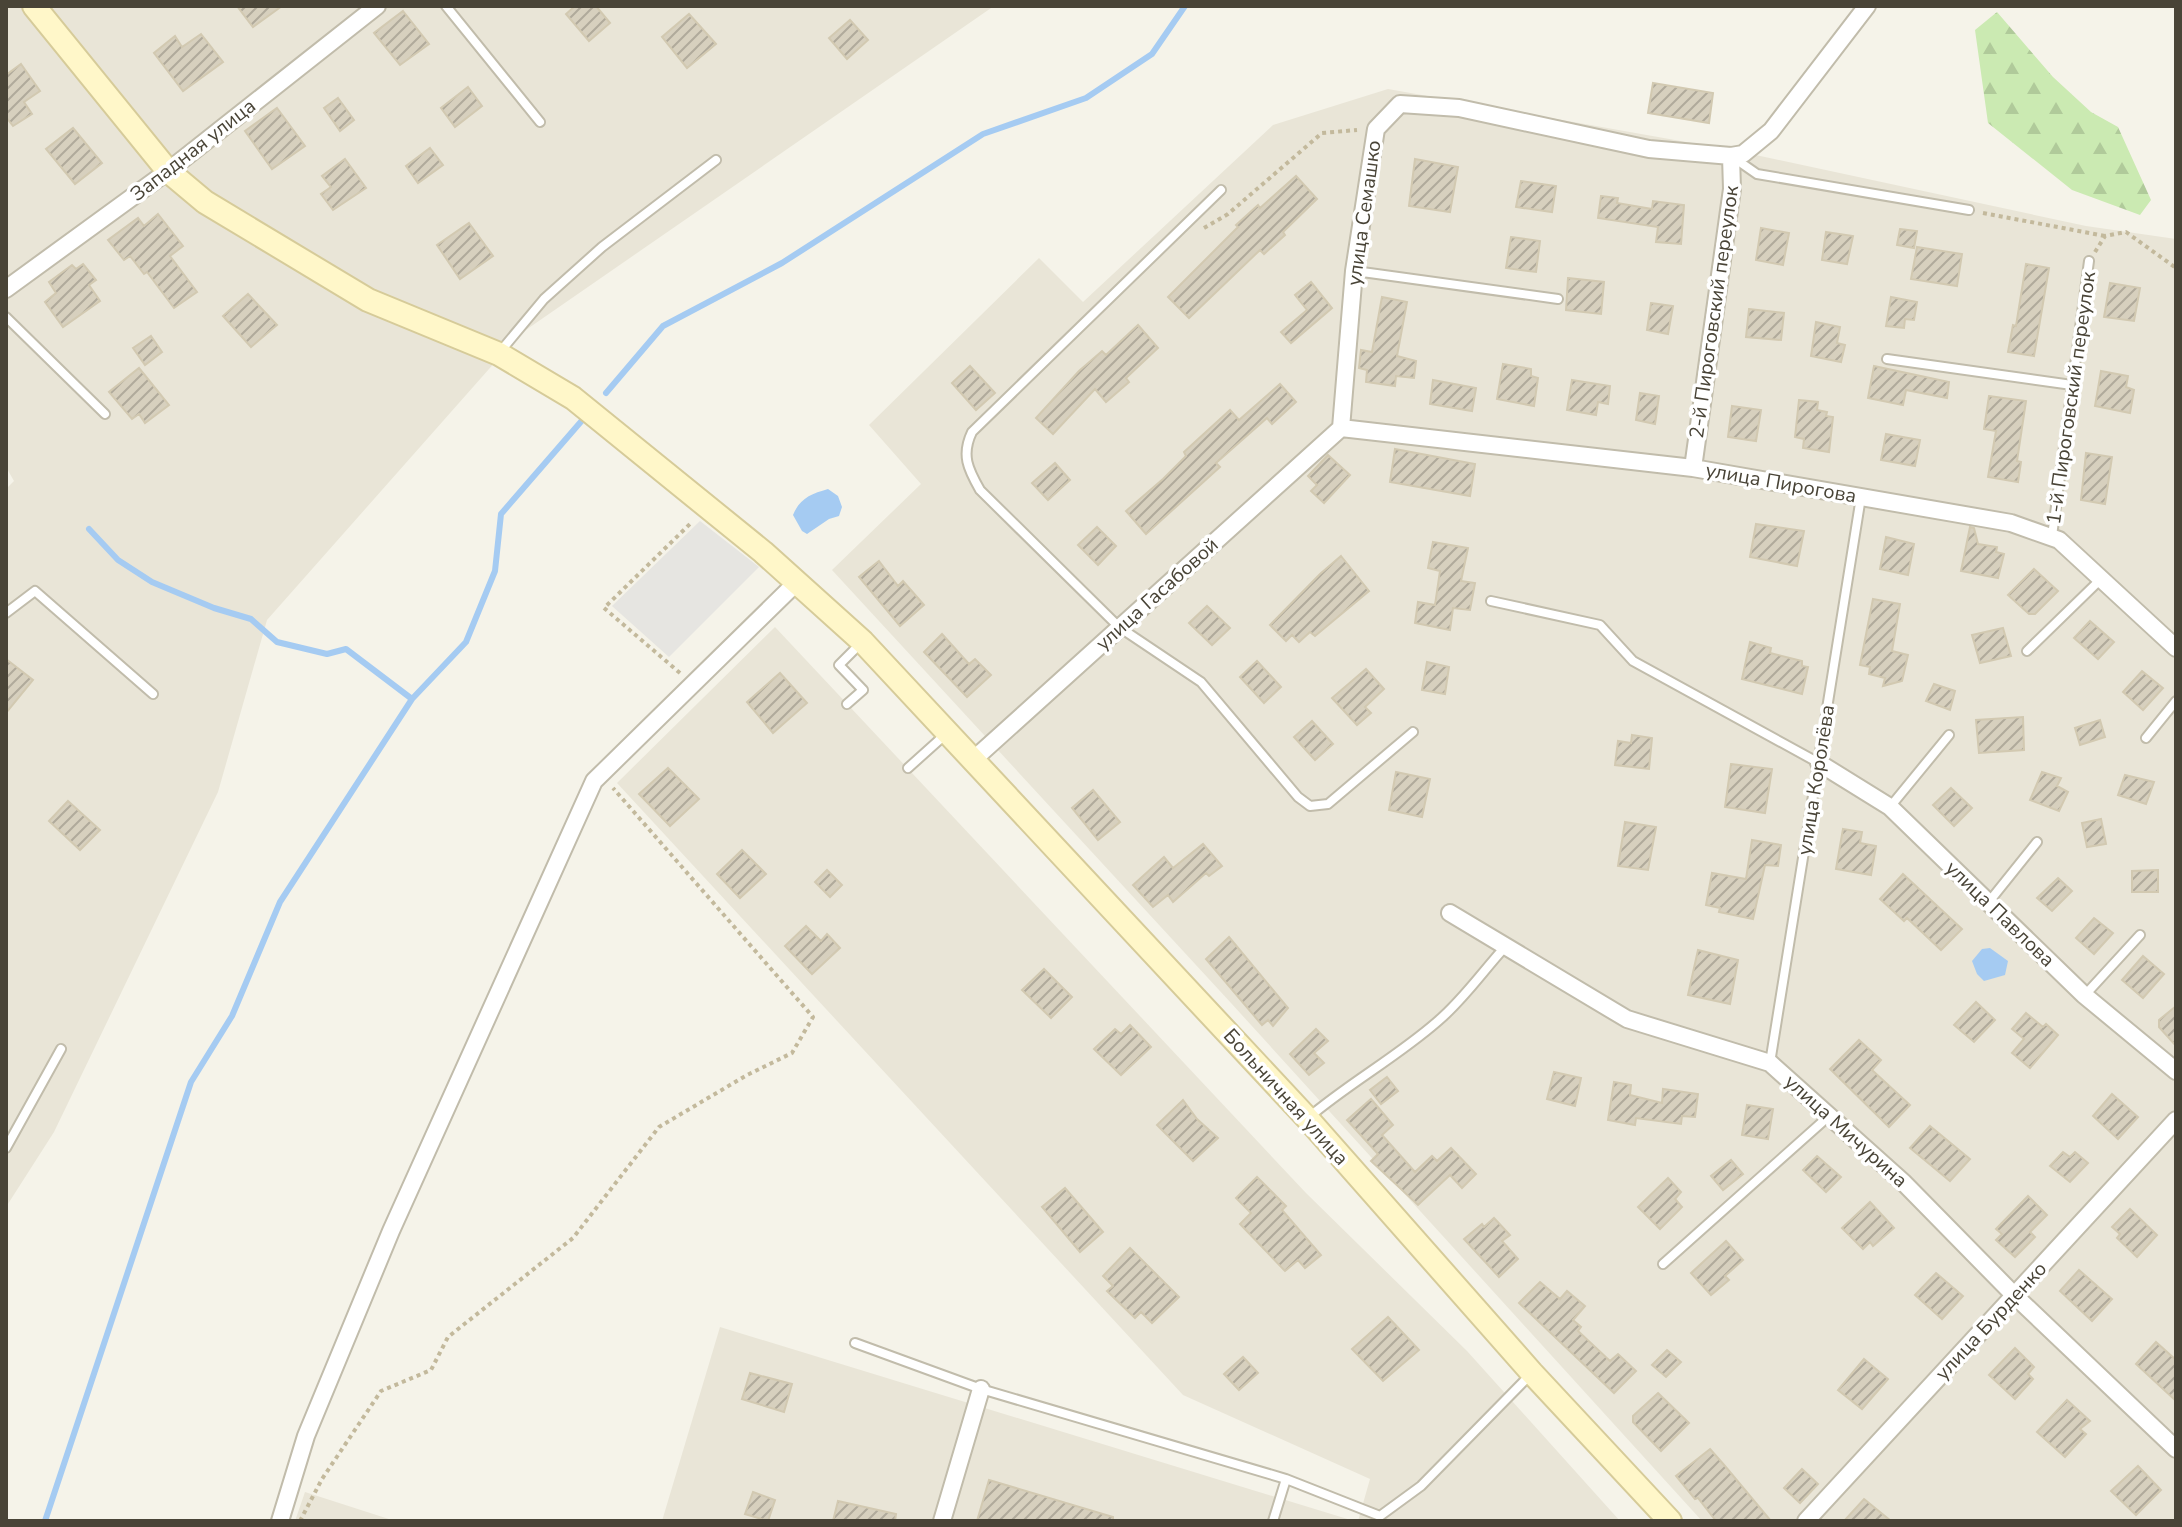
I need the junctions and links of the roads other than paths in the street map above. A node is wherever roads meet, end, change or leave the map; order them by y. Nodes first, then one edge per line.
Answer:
1 (34, 6) edge
2 (377, 6) edge
3 (446, 6) edge
4 (1867, 6) edge
5 (540, 122) dead end
6 (1731, 156) junction
7 (716, 160) dead end
8 (168, 171) junction
9 (1221, 190) dead end
10 (1969, 210) road end
11 (2089, 261) road end
12 (1354, 271) junction
13 (6, 289) edge
14 (1558, 299) dead end
15 (6, 317) edge
16 (499, 354) junction
17 (1887, 359) dead end
18 (2072, 385) junction
19 (105, 414) dead end
20 (1341, 428) junction
21 (1693, 468) junction
22 (1861, 496) junction
23 (2052, 536) junction
24 (2101, 579) junction
25 (797, 582) junction
26 (1491, 601) dead end
27 (6, 613) edge
28 (1119, 627) junction
29 (863, 642) junction
30 (2176, 648) edge
31 (2027, 651) dead end
32 (153, 694) dead end
33 (2176, 701) edge
34 (847, 704) dead end
35 (1413, 732) dead end
36 (948, 733) junction
37 (1949, 735) dead end
38 (2146, 738) dead end
39 (973, 760) junction
40 (1819, 763) junction
41 (908, 768) dead end
42 (1890, 807) junction
43 (2037, 842) dead end
44 (1988, 904) junction
45 (1450, 913) dead end
46 (2140, 935) dead end
47 (1506, 946) junction
48 (2084, 995) junction
49 (61, 1049) dead end
50 (1770, 1063) junction
51 (2176, 1071) edge
52 (1829, 1116) junction
53 (1307, 1118) junction
54 (2176, 1120) edge
55 (6, 1148) edge
56 (1663, 1264) dead end
57 (2015, 1296) junction
58 (855, 1343) dead end
59 (1532, 1373) junction
60 (981, 1389) junction
61 (2176, 1449) edge
62 (1286, 1479) junction
63 (280, 1521) edge
64 (942, 1521) edge
65 (1273, 1521) edge
66 (1670, 1521) edge
67 (1806, 1521) edge

1 - 8 street, Больничная улица
2 - 8 street, Западная улица
3 - 5 lane
4 - 6 street
6 - 10 lane, улица Семашко
6 - 12 street, улица Семашко
6 - 21 street, 2-й Пироговский переулок
7 - 16 lane
8 - 13 street, Западная улица
8 - 16 street, Больничная улица
9 - 28 lane
11 - 18 lane, 1-й Пироговский переулок
12 - 14 lane
12 - 20 street, улица Семашко
15 - 19 lane
16 - 25 street, Больничная улица
17 - 18 lane
18 - 23 lane, 1-й Пироговский переулок
20 - 21 street, улица Пирогова
20 - 28 street, улица Гасабовой
21 - 22 street, улица Пирогова
22 - 23 street, улица Пирогова
22 - 40 lane, улица Королёва
23 - 24 street, улица Пирогова
24 - 30 street, улица Пирогова
24 - 31 lane
25 - 29 street, Больничная улица
25 - 63 street
26 - 40 lane
27 - 32 lane
28 - 35 lane
28 - 39 street, улица Гасабовой
29 - 34 lane
29 - 36 street, Больничная улица
33 - 38 lane
36 - 39 street, Больничная улица
36 - 41 lane
37 - 42 lane
39 - 53 street, Больничная улица
40 - 42 street, улица Павлова
40 - 50 lane, улица Королёва
42 - 44 street, улица Павлова
43 - 44 lane
44 - 48 street, улица Павлова
45 - 47 street, улица Мичурина
46 - 48 lane
47 - 50 street, улица Мичурина
47 - 53 lane
48 - 51 street, улица Павлова
49 - 55 lane
50 - 52 street, улица Мичурина
52 - 56 lane
52 - 57 street, улица Мичурина
53 - 59 street, Больничная улица
54 - 57 street, улица Бурденко
57 - 61 street, улица Мичурина
57 - 67 street, улица Бурденко
58 - 60 lane
59 - 62 lane
59 - 66 street, Больничная улица
60 - 62 lane
60 - 64 street
62 - 65 lane

